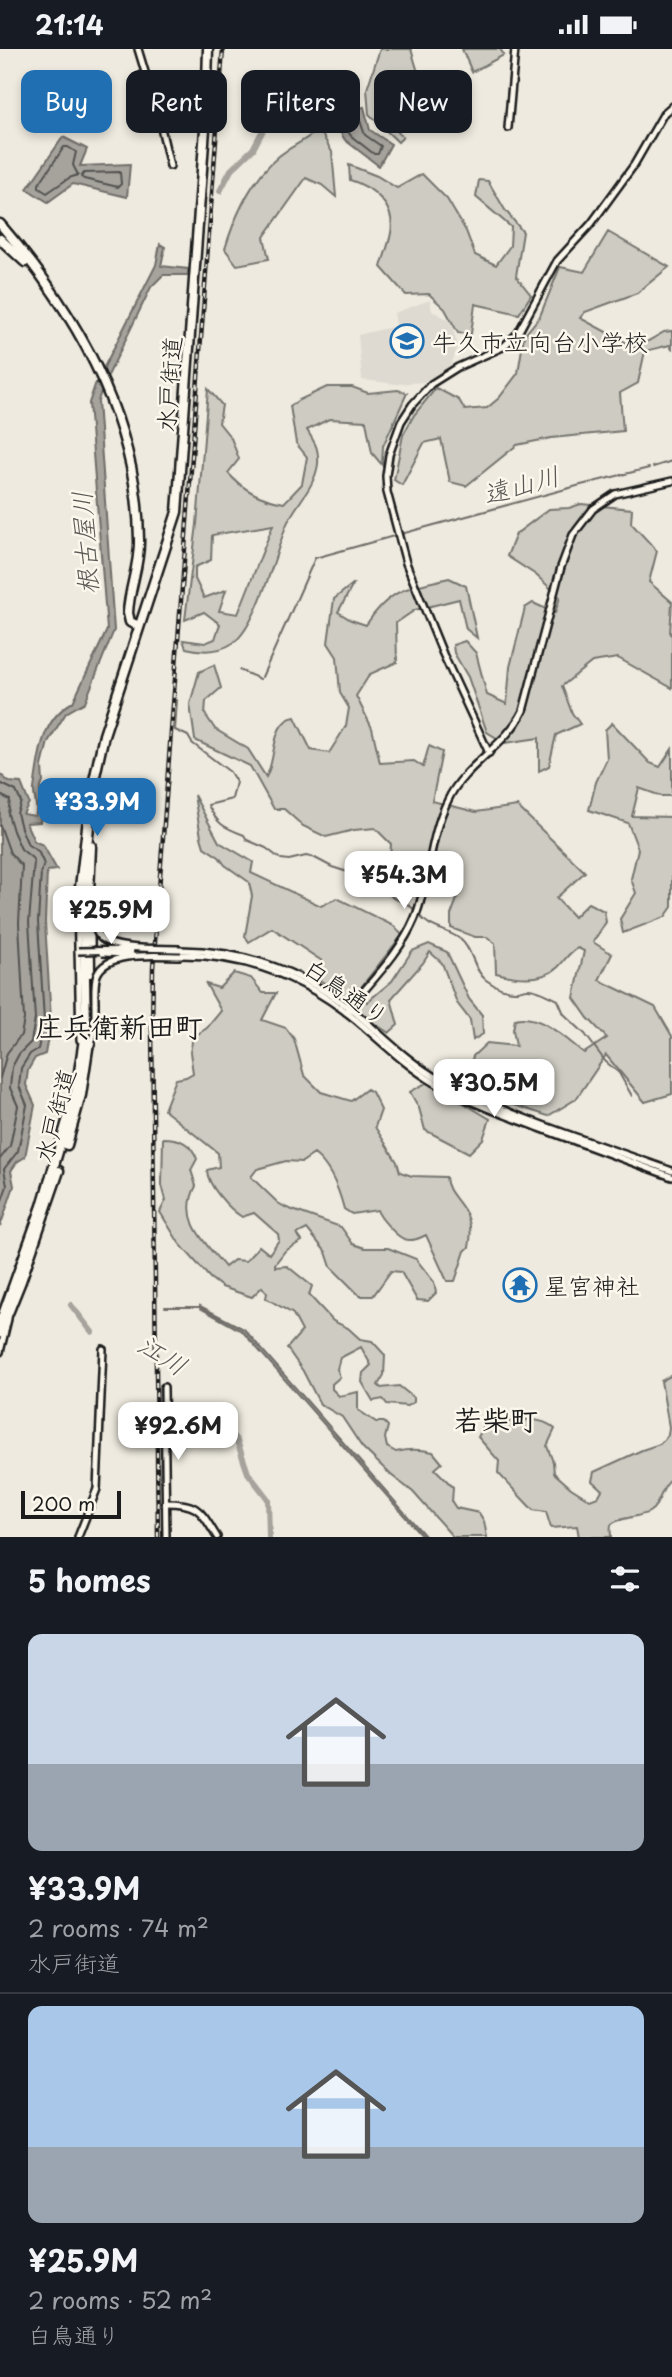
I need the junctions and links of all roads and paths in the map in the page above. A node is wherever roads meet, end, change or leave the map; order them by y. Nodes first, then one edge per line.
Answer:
1 (138, 49) edge
2 (208, 49) edge
3 (515, 49) edge
4 (672, 106) edge
5 (508, 128) dead end
6 (170, 166) dead end
7 (0, 224) edge
8 (0, 239) edge
9 (38, 274) junction
10 (672, 481) edge
11 (139, 626) junction
12 (112, 712) junction
13 (489, 753) junction
14 (91, 802) junction
15 (92, 845) junction
16 (78, 951) junction
17 (181, 953) junction
18 (348, 1010) junction
19 (87, 1065) junction
20 (65, 1133) junction
21 (672, 1171) edge
22 (672, 1177) edge
23 (4, 1312) edge
24 (0, 1323) edge
25 (0, 1332) edge
26 (103, 1349) dead end
27 (0, 1352) edge
28 (164, 1387) dead end
29 (165, 1503) junction
30 (78, 1537) edge
31 (166, 1537) edge
32 (217, 1537) edge

1 - 6 street
2 - 11 highway, 水戸街道
3 - 5 street
4 - 13 street
7 - 9 highway
8 - 9 highway
9 - 11 highway
10 - 13 street
11 - 12 highway, 水戸街道
12 - 14 highway, 水戸街道
12 - 15 highway, 水戸街道
13 - 18 street
14 - 16 street
14 - 20 highway, 水戸街道
15 - 17 street, bridge
15 - 19 highway, 水戸街道
16 - 17 street, 白鳥通り, bridge
16 - 20 street
17 - 18 street, 白鳥通り
17 - 19 street, bridge
18 - 21 street, 白鳥通り
18 - 22 street, 白鳥通り
19 - 23 highway, 水戸街道
20 - 23 highway, 水戸街道
23 - 24 highway
23 - 25 highway
23 - 27 street, 水戸街道
26 - 30 street
28 - 29 street
29 - 31 street
29 - 32 street

